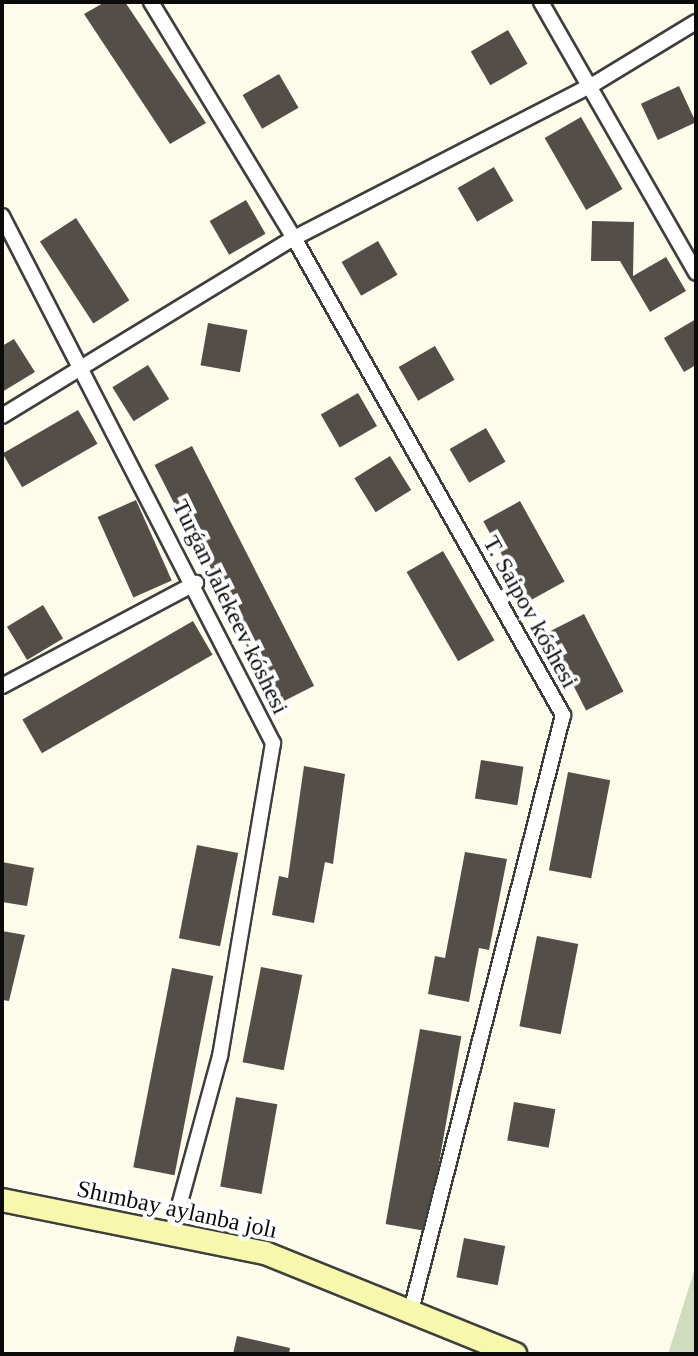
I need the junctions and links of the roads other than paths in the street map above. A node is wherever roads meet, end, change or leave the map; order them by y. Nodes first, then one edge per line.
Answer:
1 (151, 2) edge
2 (541, 2) edge
3 (696, 22) edge
4 (594, 84) junction
5 (2, 216) edge
6 (294, 238) junction
7 (696, 273) edge
8 (83, 366) junction
9 (2, 416) edge
10 (196, 583) junction
11 (2, 686) edge
12 (2, 1200) edge
13 (171, 1235) junction
14 (412, 1307) junction
15 (515, 1354) edge

1 - 6 street, T. Saipov kóshesi
2 - 4 street
3 - 4 street
4 - 6 street
4 - 7 street
5 - 8 street, Turǵan Jalekeev kóshesi
6 - 8 street
6 - 14 street, T. Saipov kóshesi
8 - 9 street
8 - 10 street, Turǵan Jalekeev kóshesi
10 - 11 street
10 - 13 street, Turǵan Jalekeev kóshesi
12 - 13 main road, Shımbay aylanba jolı
13 - 14 main road, Shımbay aylanba jolı
14 - 15 main road, Shımbay aylanba jolı

